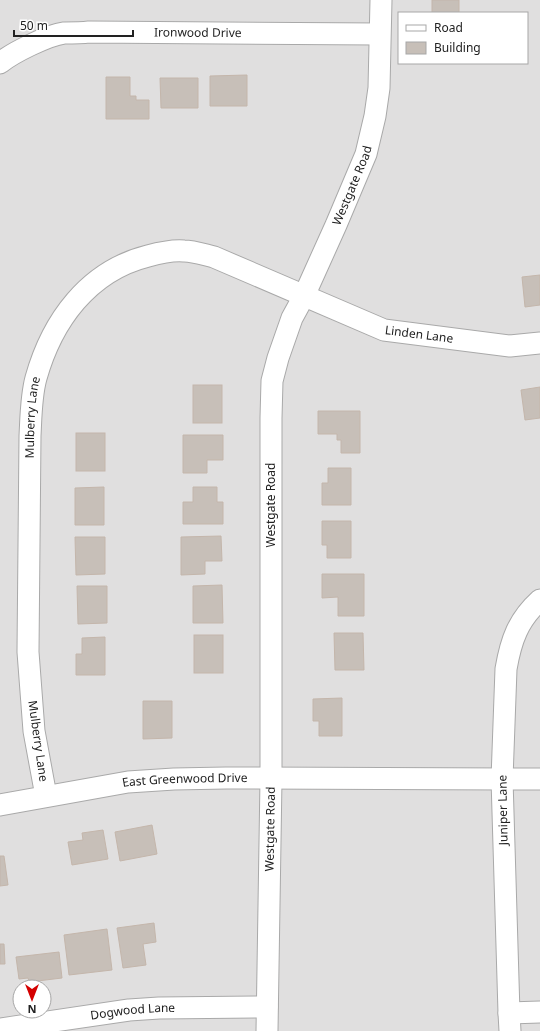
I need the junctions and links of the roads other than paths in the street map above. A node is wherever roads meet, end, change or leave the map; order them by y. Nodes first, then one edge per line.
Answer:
1 (380, 0) edge
2 (379, 34) junction
3 (0, 63) edge
4 (304, 296) junction
5 (540, 343) edge
6 (540, 600) edge
7 (540, 778) edge
8 (271, 779) junction
9 (502, 779) junction
10 (46, 796) junction
11 (0, 805) edge
12 (267, 1007) junction
13 (540, 1012) edge
14 (510, 1022) edge
15 (0, 1029) edge
16 (267, 1031) edge

1 - 2 street, Westgate Road
2 - 3 street, Ironwood Drive
2 - 4 street, Westgate Road
4 - 5 street, Linden Lane
4 - 8 street, Westgate Road
4 - 10 street, Mulberry Lane
6 - 9 street, Juniper Lane
7 - 9 street, East Greenwood Drive
8 - 9 street, East Greenwood Drive
8 - 10 street, East Greenwood Drive
8 - 12 street, Westgate Road
9 - 14 street, Juniper Lane
10 - 11 street, East Greenwood Drive
12 - 15 street, Dogwood Lane
12 - 16 street, Westgate Road
13 - 14 street

